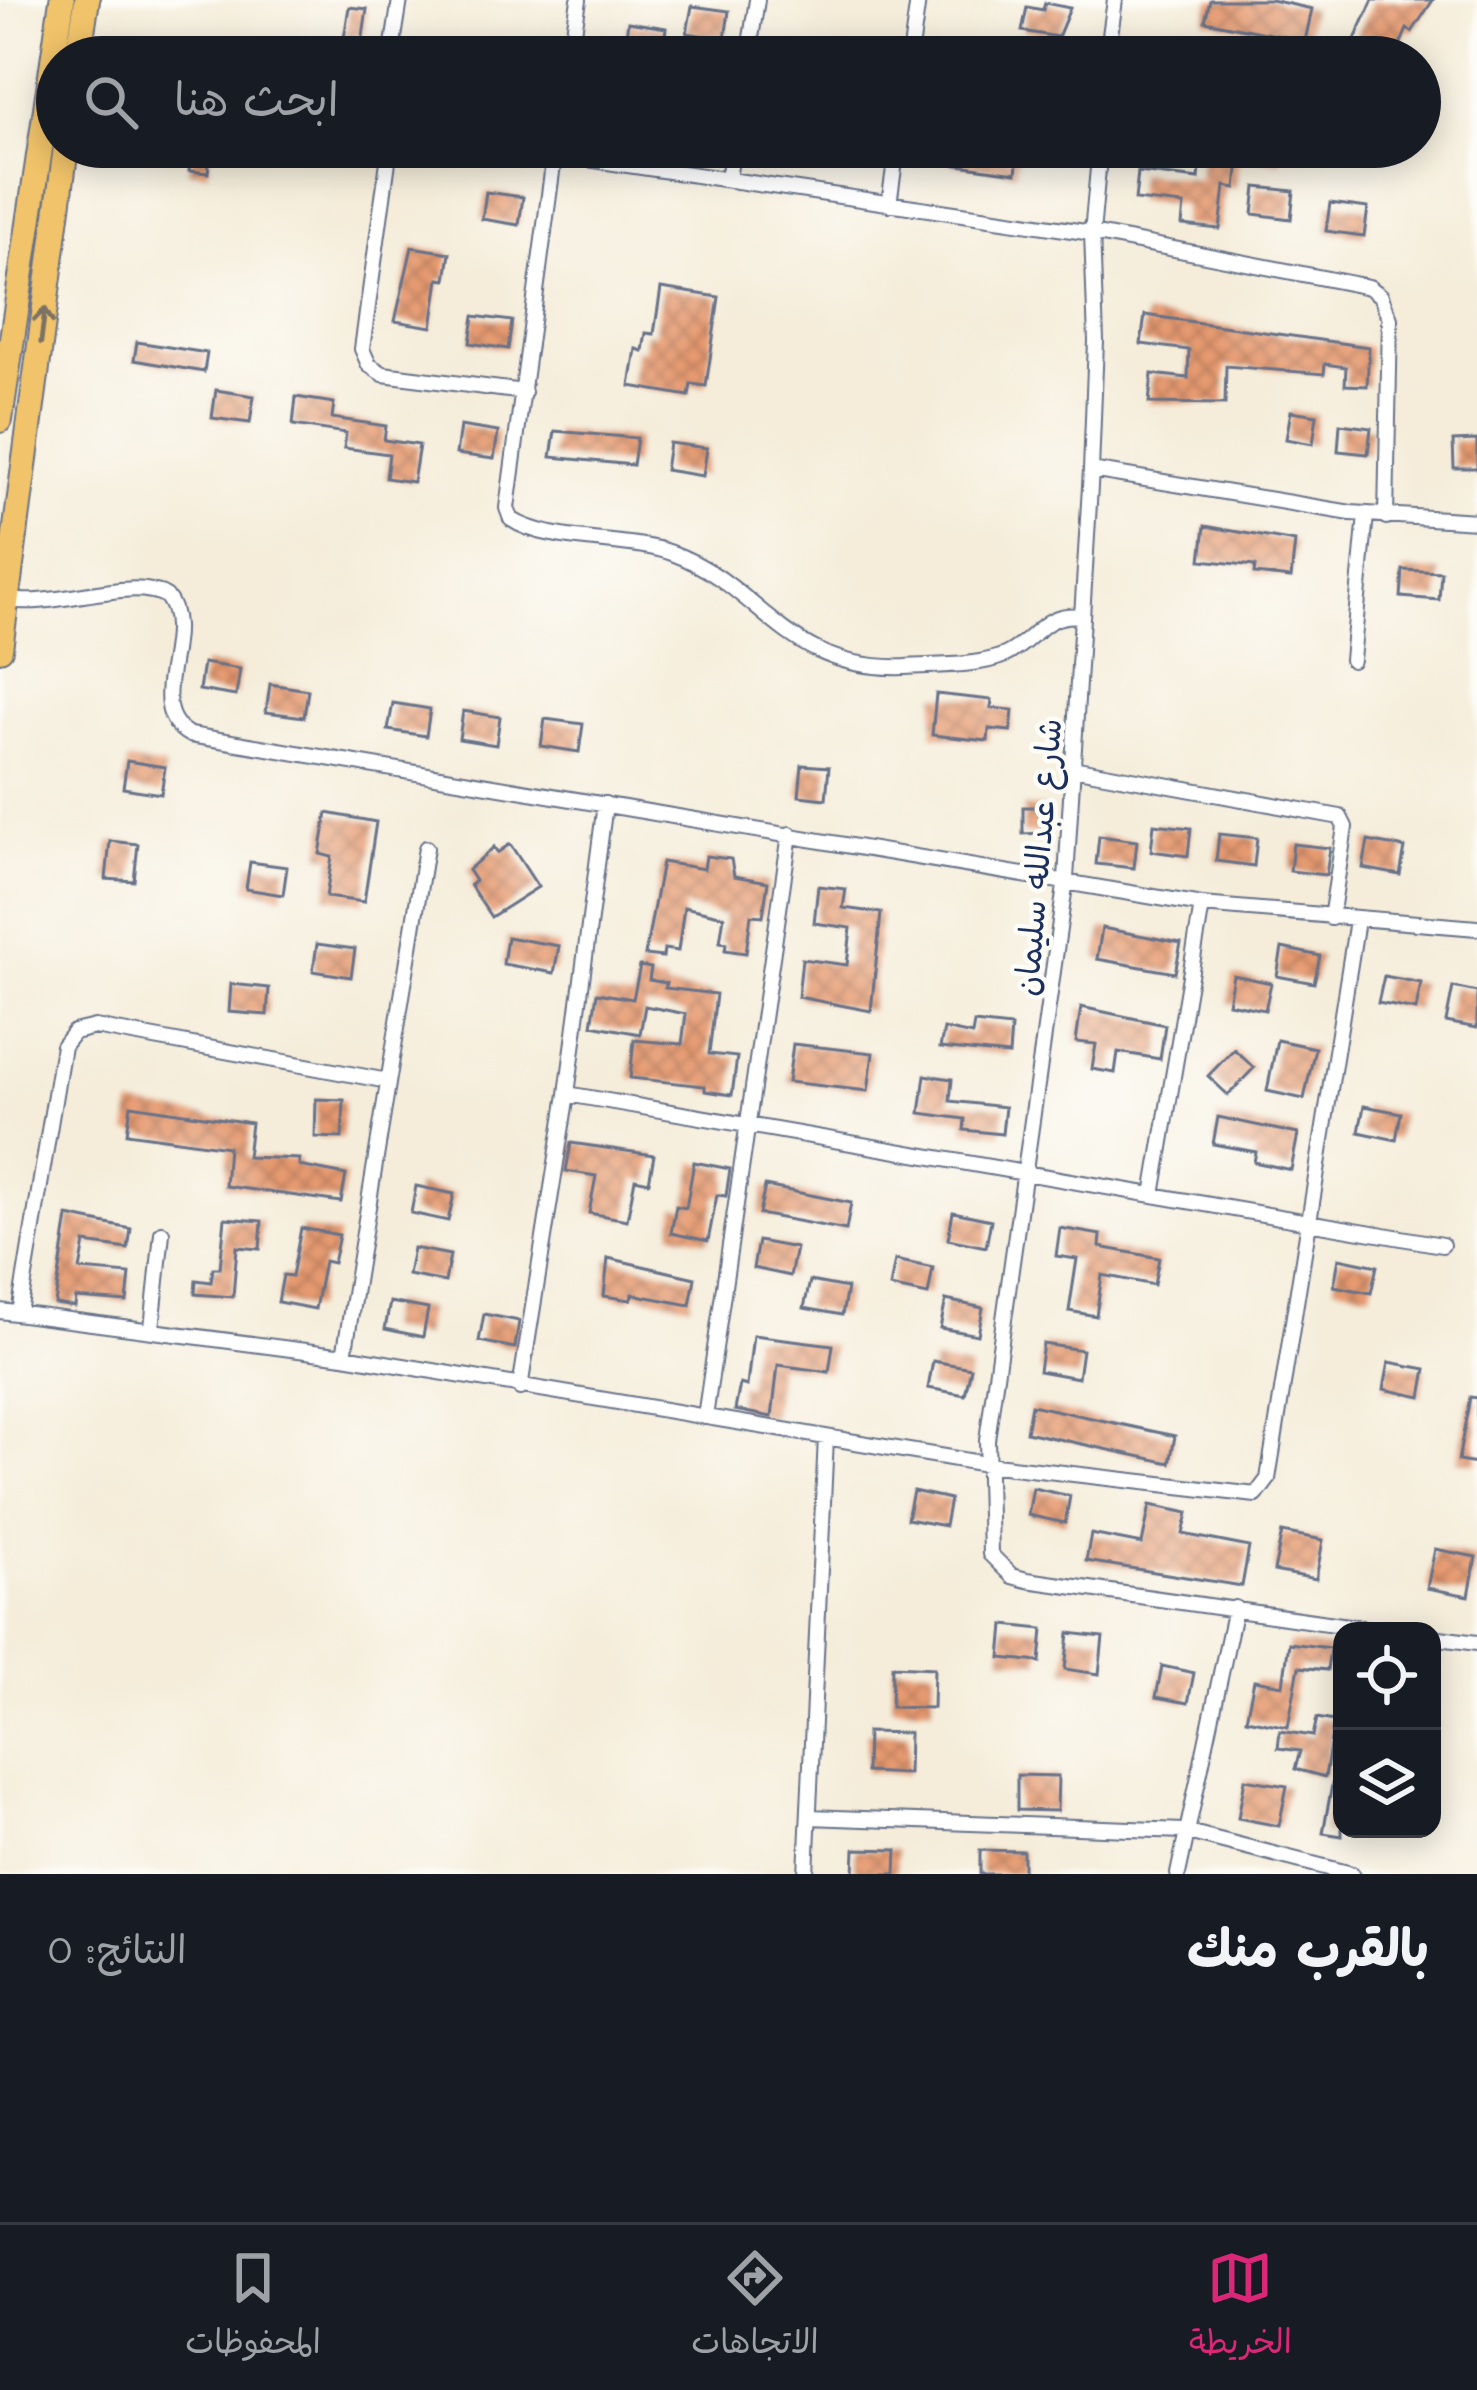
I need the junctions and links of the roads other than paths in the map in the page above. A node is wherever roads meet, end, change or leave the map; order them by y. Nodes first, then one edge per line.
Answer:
1 (62, 0) edge
2 (87, 0) edge
3 (400, 0) edge
4 (579, 0) edge
5 (757, 0) edge
6 (918, 0) edge
7 (1115, 0) edge
8 (56, 36) edge
9 (81, 36) edge
10 (394, 36) edge
11 (573, 36) edge
12 (751, 36) edge
13 (913, 36) edge
14 (1110, 36) edge
15 (36, 144) edge
16 (63, 168) edge
17 (387, 168) edge
18 (553, 168) edge
19 (660, 168) edge
20 (730, 168) edge
21 (894, 168) edge
22 (1098, 168) edge
23 (728, 179) junction
24 (889, 204) junction
25 (1092, 232) junction
26 (9, 294) edge
27 (524, 392) junction
28 (0, 420) edge
29 (1091, 470) junction
30 (1366, 515) junction
31 (1386, 517) junction
32 (1477, 521) edge
33 (7, 600) junction
34 (1082, 616) junction
35 (0, 649) edge
36 (1352, 660) dead end
37 (1072, 768) junction
38 (605, 804) junction
39 (790, 834) junction
40 (426, 848) dead end
41 (1066, 879) junction
42 (1202, 905) junction
43 (1330, 918) junction
44 (1358, 920) junction
45 (1477, 928) edge
46 (388, 1081) junction
47 (567, 1094) junction
48 (749, 1128) junction
49 (1024, 1173) junction
50 (1154, 1195) junction
51 (1309, 1222) junction
52 (161, 1233) dead end
53 (1442, 1245) dead end
54 (0, 1312) edge
55 (20, 1313) junction
56 (152, 1328) junction
57 (344, 1356) junction
58 (520, 1388) junction
59 (705, 1417) junction
60 (826, 1437) junction
61 (986, 1464) junction
62 (1235, 1608) junction
63 (1333, 1623) edge
64 (1441, 1638) edge
65 (1477, 1643) edge
66 (809, 1817) junction
67 (1184, 1831) junction
68 (806, 1874) edge
69 (1178, 1874) edge
70 (1352, 1874) edge

1 - 8 highway
2 - 9 highway
3 - 10 street
4 - 11 street
5 - 12 street
6 - 13 street
7 - 14 street
15 - 26 highway
33 -> 16 highway
17 - 27 street
18 - 27 street
19 - 23 street
20 - 23 street
21 - 24 street
22 - 25 street, شارع عبدالله سليمان
23 - 24 street
24 - 25 street
25 - 29 street, شارع عبدالله سليمان
25 - 31 street
26 - 28 highway
27 - 34 street
29 - 30 street
29 - 34 street, شارع عبدالله سليمان
30 - 31 street
30 - 36 street
31 - 32 street
33 - 35 highway
33 - 38 street
34 - 37 street, شارع عبدالله سليمان
37 - 41 street, شارع عبدالله سليمان
37 - 43 street
38 - 39 street
38 - 47 street
39 - 41 street
39 - 48 street
40 - 46 street
41 - 42 street
41 - 49 street, شارع عبدالله سليمان
42 - 43 street
42 - 50 street
43 - 44 street
44 - 45 street
44 - 51 street
46 - 55 street
46 - 57 street
47 - 48 street
47 - 58 street
48 - 49 street
48 - 59 street
49 - 50 street
49 - 61 street, شارع عبدالله سليمان
50 - 51 street
51 - 53 street
51 - 61 street
52 - 56 street
54 - 55 street
55 - 56 street
56 - 57 street
57 - 58 street
58 - 59 street
59 - 60 street
60 - 61 street
60 - 66 street
61 - 62 street, شارع عبدالله سليمان
62 - 63 street
62 - 67 street
64 - 65 street
66 - 67 street
66 - 68 street
67 - 69 street
67 - 70 street

